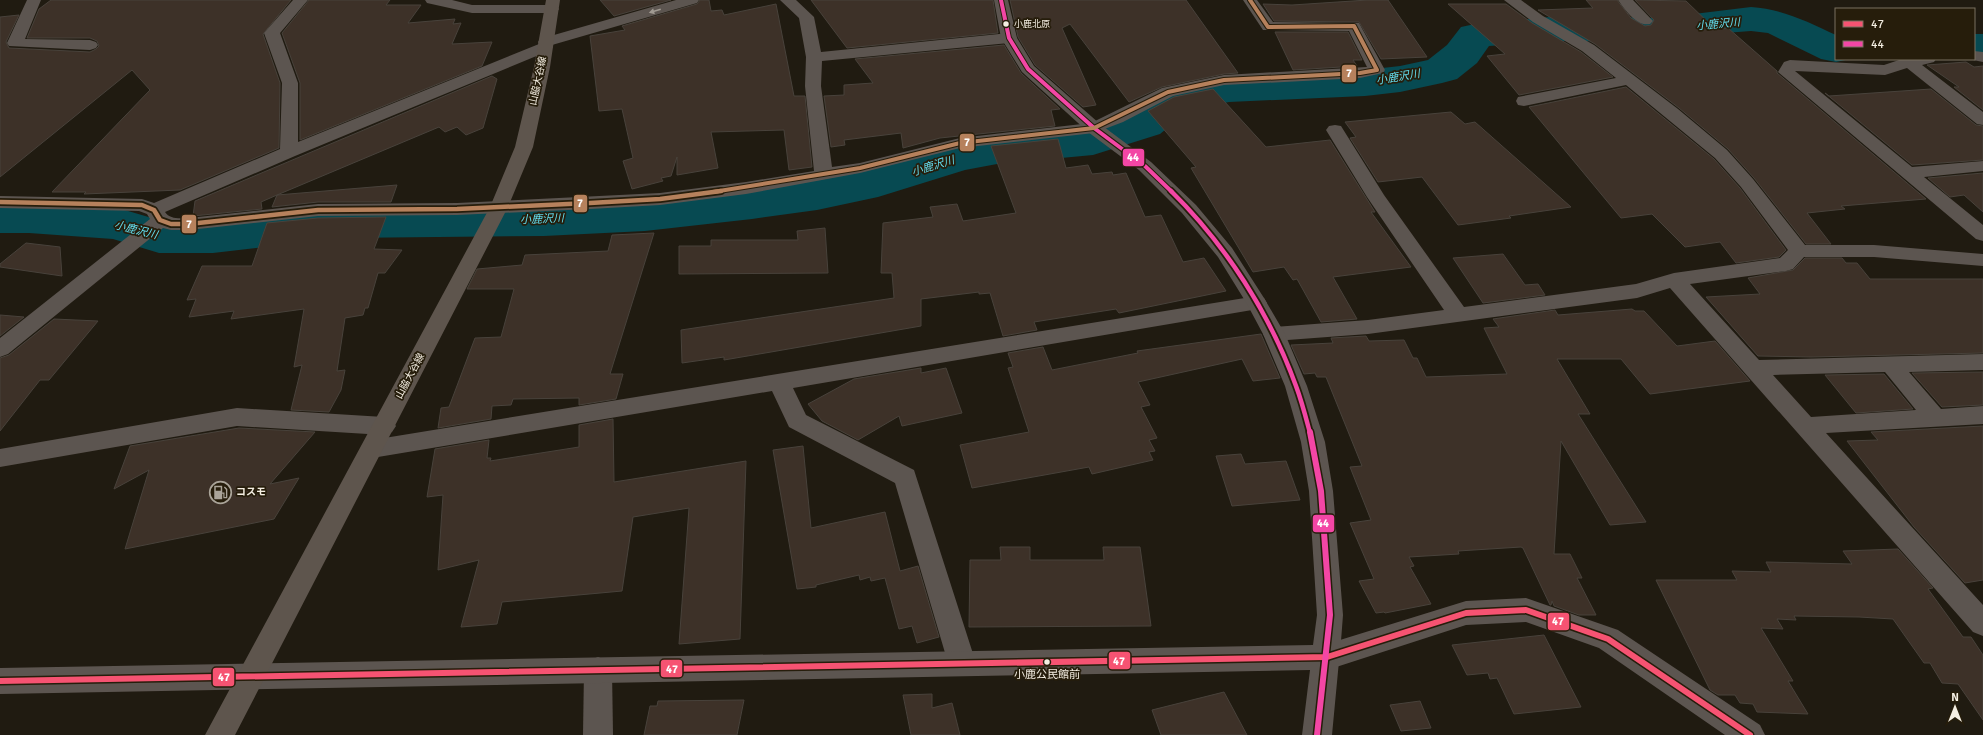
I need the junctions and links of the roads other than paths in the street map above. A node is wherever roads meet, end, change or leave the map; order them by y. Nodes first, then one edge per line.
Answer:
1 (34, 0) edge
2 (301, 0) edge
3 (432, 0) edge
4 (692, 0) edge
5 (788, 0) edge
6 (1000, 0) edge
7 (1250, 0) edge
8 (1511, 0) edge
9 (1625, 0) edge
10 (552, 4) edge
11 (1645, 21) dead end
12 (1009, 38) junction
13 (546, 44) junction
14 (90, 45) dead end
15 (814, 57) junction
16 (1922, 60) edge
17 (1909, 62) junction
18 (1628, 80) junction
19 (1524, 101) dead end
20 (1983, 120) edge
21 (1094, 128) junction
22 (1335, 130) dead end
23 (289, 152) junction
24 (1983, 166) edge
25 (1908, 173) junction
26 (824, 175) junction
27 (0, 202) edge
28 (498, 209) junction
29 (157, 215) junction
30 (1983, 236) edge
31 (1798, 251) junction
32 (1981, 262) edge
33 (1674, 280) junction
34 (1257, 304) junction
35 (1460, 314) junction
36 (1274, 334) junction
37 (0, 350) edge
38 (1983, 362) edge
39 (1891, 365) junction
40 (1752, 368) junction
41 (779, 383) junction
42 (1983, 415) edge
43 (1935, 418) junction
44 (384, 426) junction
45 (1805, 426) junction
46 (372, 449) junction
47 (0, 458) edge
48 (1983, 624) edge
49 (1327, 657) junction
50 (962, 663) junction
51 (598, 670) junction
52 (250, 676) junction
53 (0, 681) edge
54 (220, 735) edge
55 (598, 735) edge
56 (1317, 735) edge
57 (1750, 735) edge

1 - 14 street
2 - 23 street
3 - 10 street
4 -> 13 street
5 - 15 street
6 - 12 street
7 - 21 street
8 - 18 street
9 - 11 street
10 - 13 main road, 山脇大谷線
12 - 15 street
12 - 21 street
13 - 23 street
13 - 28 main road, 山脇大谷線
15 - 26 street
16 - 17 street
17 - 20 street
17 - 25 street
18 - 19 street
18 - 31 street
21 - 26 street
21 - 34 street
22 - 35 street
23 - 29 street
24 - 25 street
25 - 30 street
26 - 28 street
27 - 29 street
28 - 29 street
28 - 44 main road, 山脇大谷線
29 - 37 street
31 - 32 street
31 - 33 street
33 - 35 street
33 - 40 street
34 - 36 street
34 - 41 street
35 - 36 street
36 - 49 street
38 - 39 street
39 - 40 street
39 - 43 street
40 - 45 street
41 - 46 street
41 - 50 street
42 - 43 street
43 - 45 street
44 - 46 main road, 山脇大谷線
44 - 47 street
45 - 48 street
46 - 52 main road, 山脇大谷線
49 - 50 street
49 - 56 street
49 - 57 street
50 - 51 street
51 - 52 street
51 - 55 street
52 - 53 street
52 - 54 main road, 山脇大谷線

